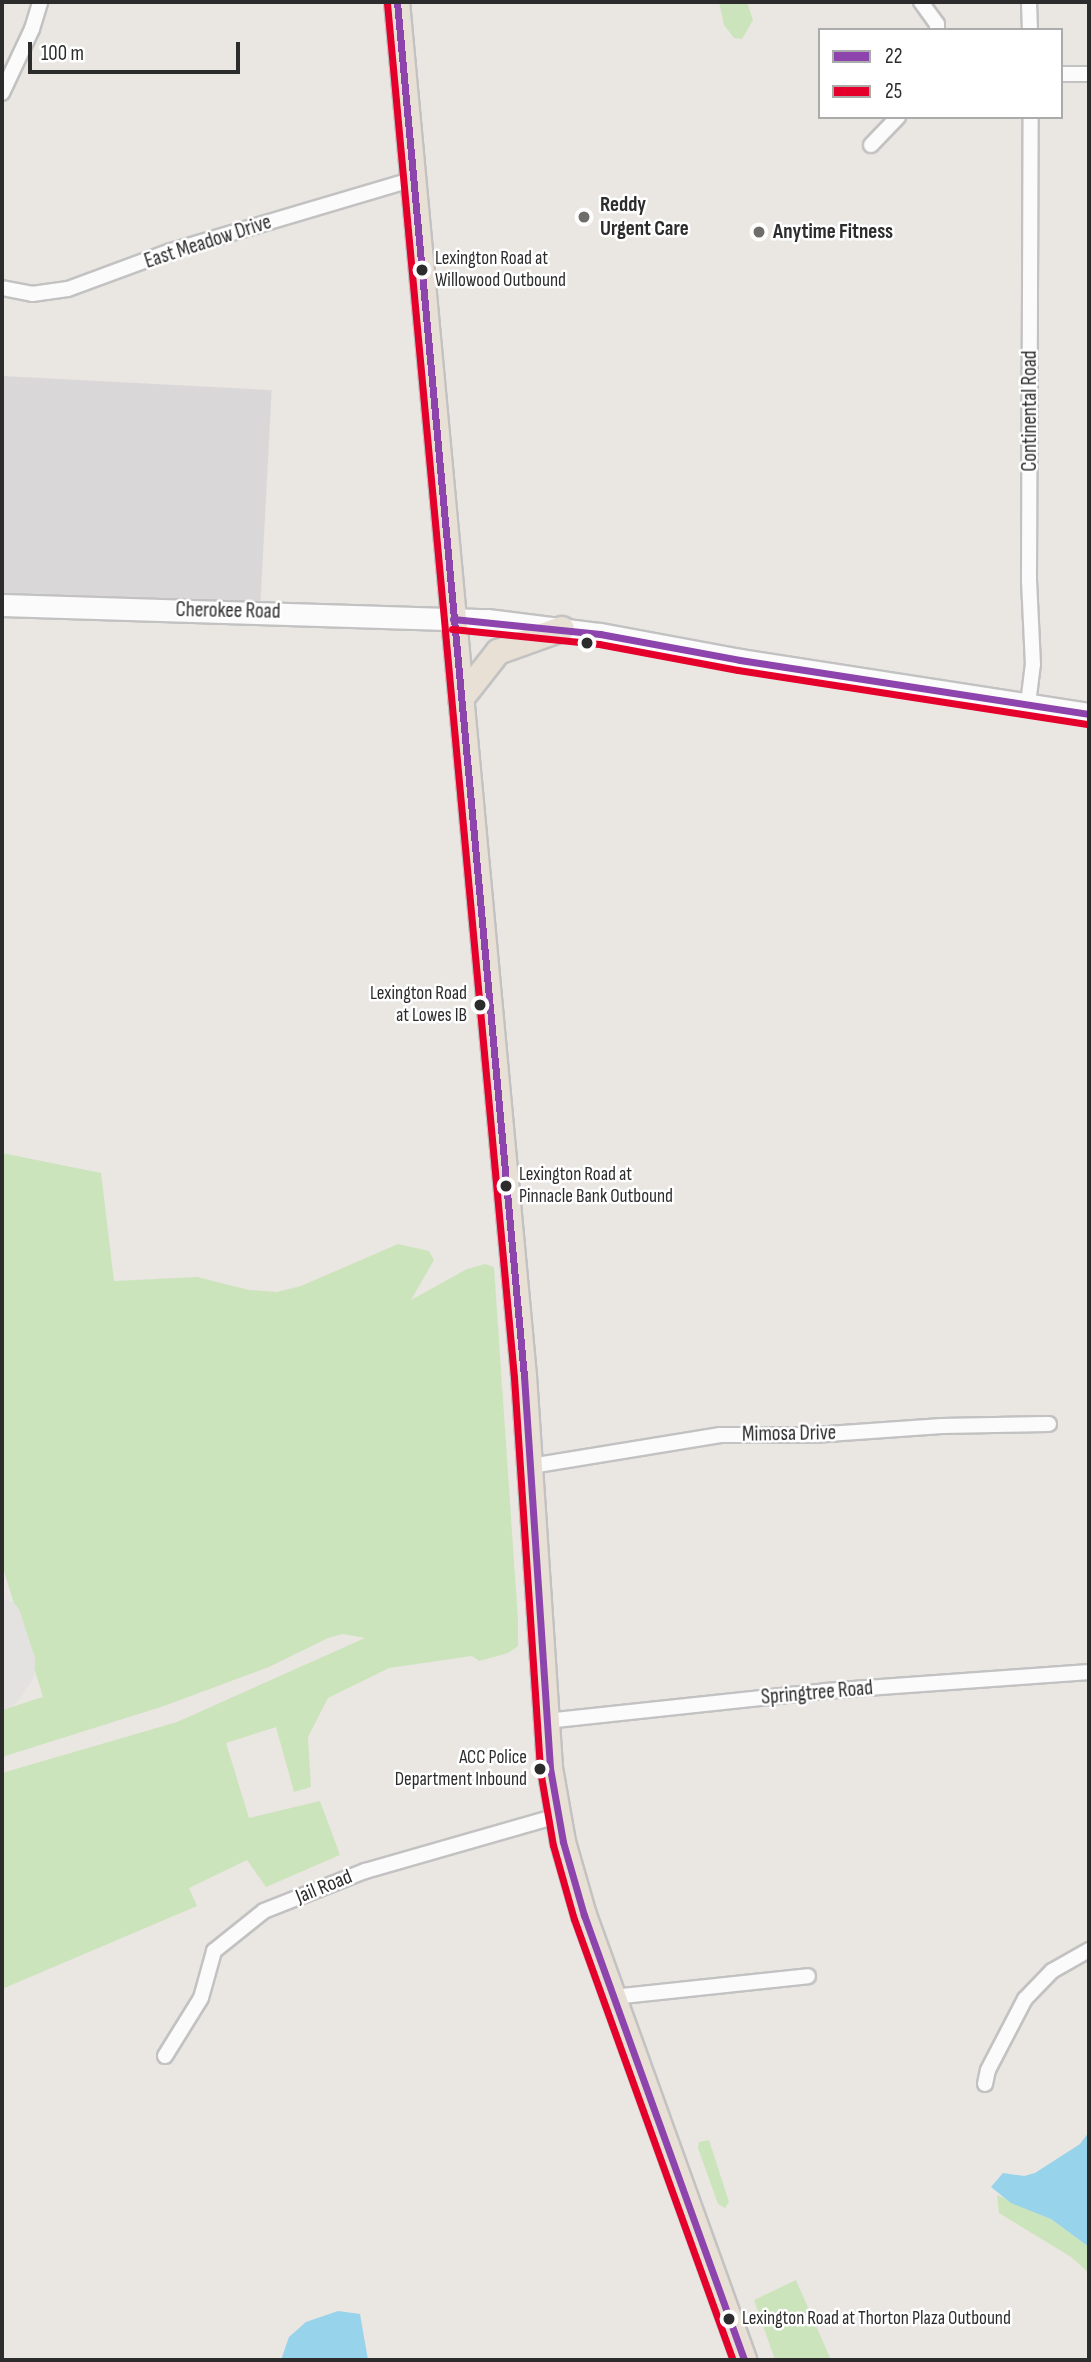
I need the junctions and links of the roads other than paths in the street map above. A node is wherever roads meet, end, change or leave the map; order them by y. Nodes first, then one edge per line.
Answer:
1 (40, 2) edge
2 (397, 2) edge
3 (921, 2) edge
4 (1029, 2) edge
5 (937, 28) edge
6 (1030, 28) edge
7 (1089, 74) edge
8 (1063, 75) edge
9 (2, 93) edge
10 (896, 119) edge
11 (1031, 119) edge
12 (871, 145) dead end
13 (414, 179) junction
14 (2, 288) edge
15 (2, 605) edge
16 (453, 619) junction
17 (562, 629) junction
18 (461, 699) junction
19 (1028, 704) junction
20 (1089, 714) edge
21 (1049, 1424) dead end
22 (531, 1466) junction
23 (1089, 1672) edge
24 (546, 1721) junction
25 (557, 1816) junction
26 (1089, 1951) edge
27 (808, 1976) dead end
28 (613, 1997) junction
29 (165, 2056) dead end
30 (985, 2084) dead end
31 (744, 2360) edge

1 - 9 street
2 - 13 highway
3 - 5 street
4 - 6 street
7 - 8 street
10 - 12 street
11 - 19 street, Continental Road
13 - 14 street, East Meadow Drive
13 - 16 highway
15 - 16 main road, Cherokee Road
16 - 17 main road, Cherokee Road
16 - 18 highway
17 - 18 highway
17 - 19 main road, Cherokee Road
18 - 22 highway
19 - 20 main road, Cherokee Road
21 - 22 street, Mimosa Drive
22 - 24 highway
23 - 24 street, Springtree Road
24 - 25 highway
25 - 28 highway
25 - 29 street, Jail Road
26 - 30 street
27 - 28 street
28 - 31 highway

